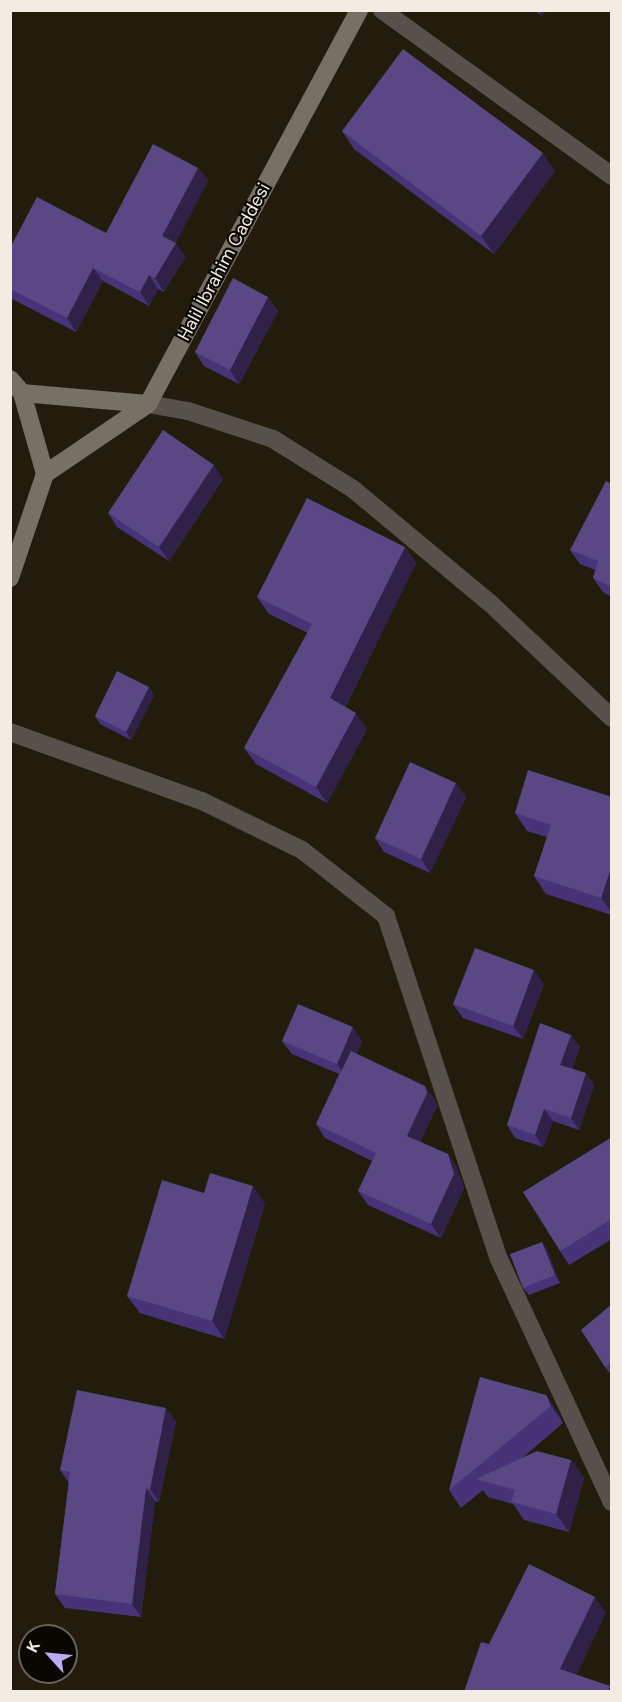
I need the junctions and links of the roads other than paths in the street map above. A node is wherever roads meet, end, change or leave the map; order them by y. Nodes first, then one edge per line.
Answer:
1 (359, 10) edge
2 (382, 10) edge
3 (612, 176) edge
4 (16, 386) edge
5 (148, 404) junction
6 (45, 474) junction
7 (10, 578) edge
8 (612, 718) edge
9 (10, 732) edge
10 (612, 1502) edge

1 - 5 street, Halil İbrahim Caddesi
2 - 3 street
4 - 5 street
4 - 6 street
5 - 6 street, Halil İbrahim Caddesi
5 - 8 street
6 - 7 street
9 - 10 street

